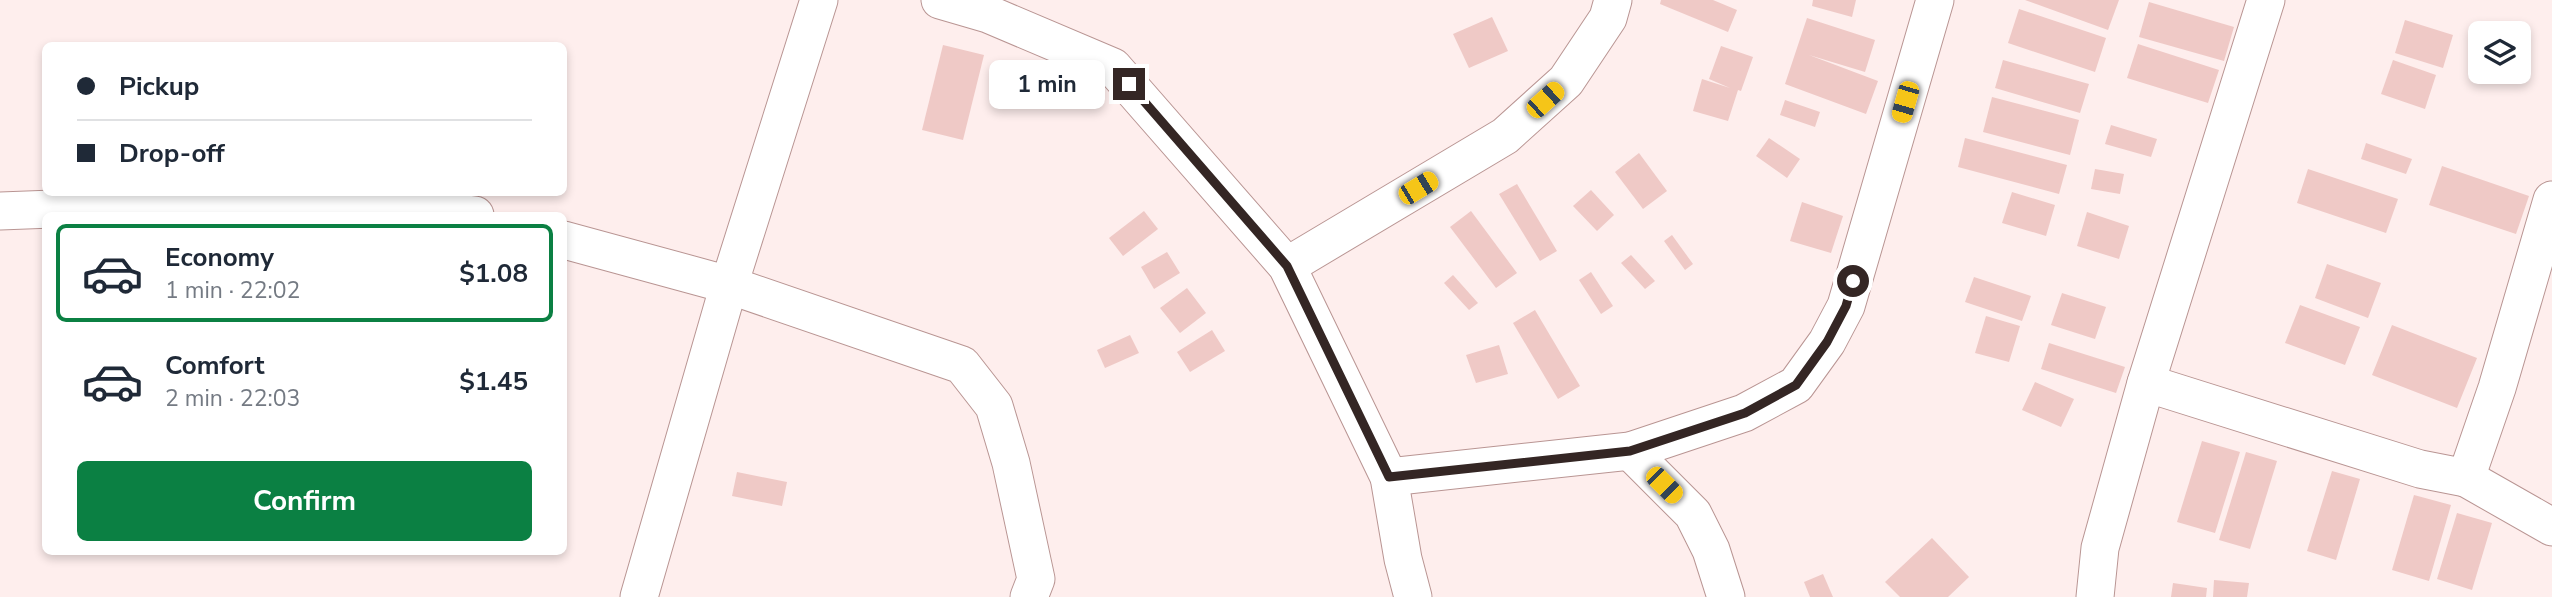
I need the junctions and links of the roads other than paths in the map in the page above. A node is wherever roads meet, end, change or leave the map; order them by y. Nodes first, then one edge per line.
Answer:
1 (819, 0) edge
2 (940, 0) edge
3 (1613, 0) edge
4 (1934, 0) edge
5 (2266, 0) edge
6 (2552, 200) edge
7 (0, 211) edge
8 (451, 212) edge
9 (567, 241) edge
10 (1287, 266) junction
11 (729, 285) junction
12 (2147, 383) junction
13 (1630, 451) junction
14 (1389, 477) junction
15 (2466, 478) junction
16 (2552, 527) edge
17 (639, 597) edge
18 (1029, 597) edge
19 (1413, 597) edge
20 (1726, 597) edge
21 (2095, 597) edge

1 - 11 street
2 - 10 street
3 - 10 street
4 - 13 street
5 - 12 street
6 - 15 street
7 - 8 street
9 - 11 street
10 - 14 street
11 - 17 street
11 - 18 street
12 - 15 street
12 - 21 street
13 - 14 street
13 - 20 street
14 - 19 street
15 - 16 street

